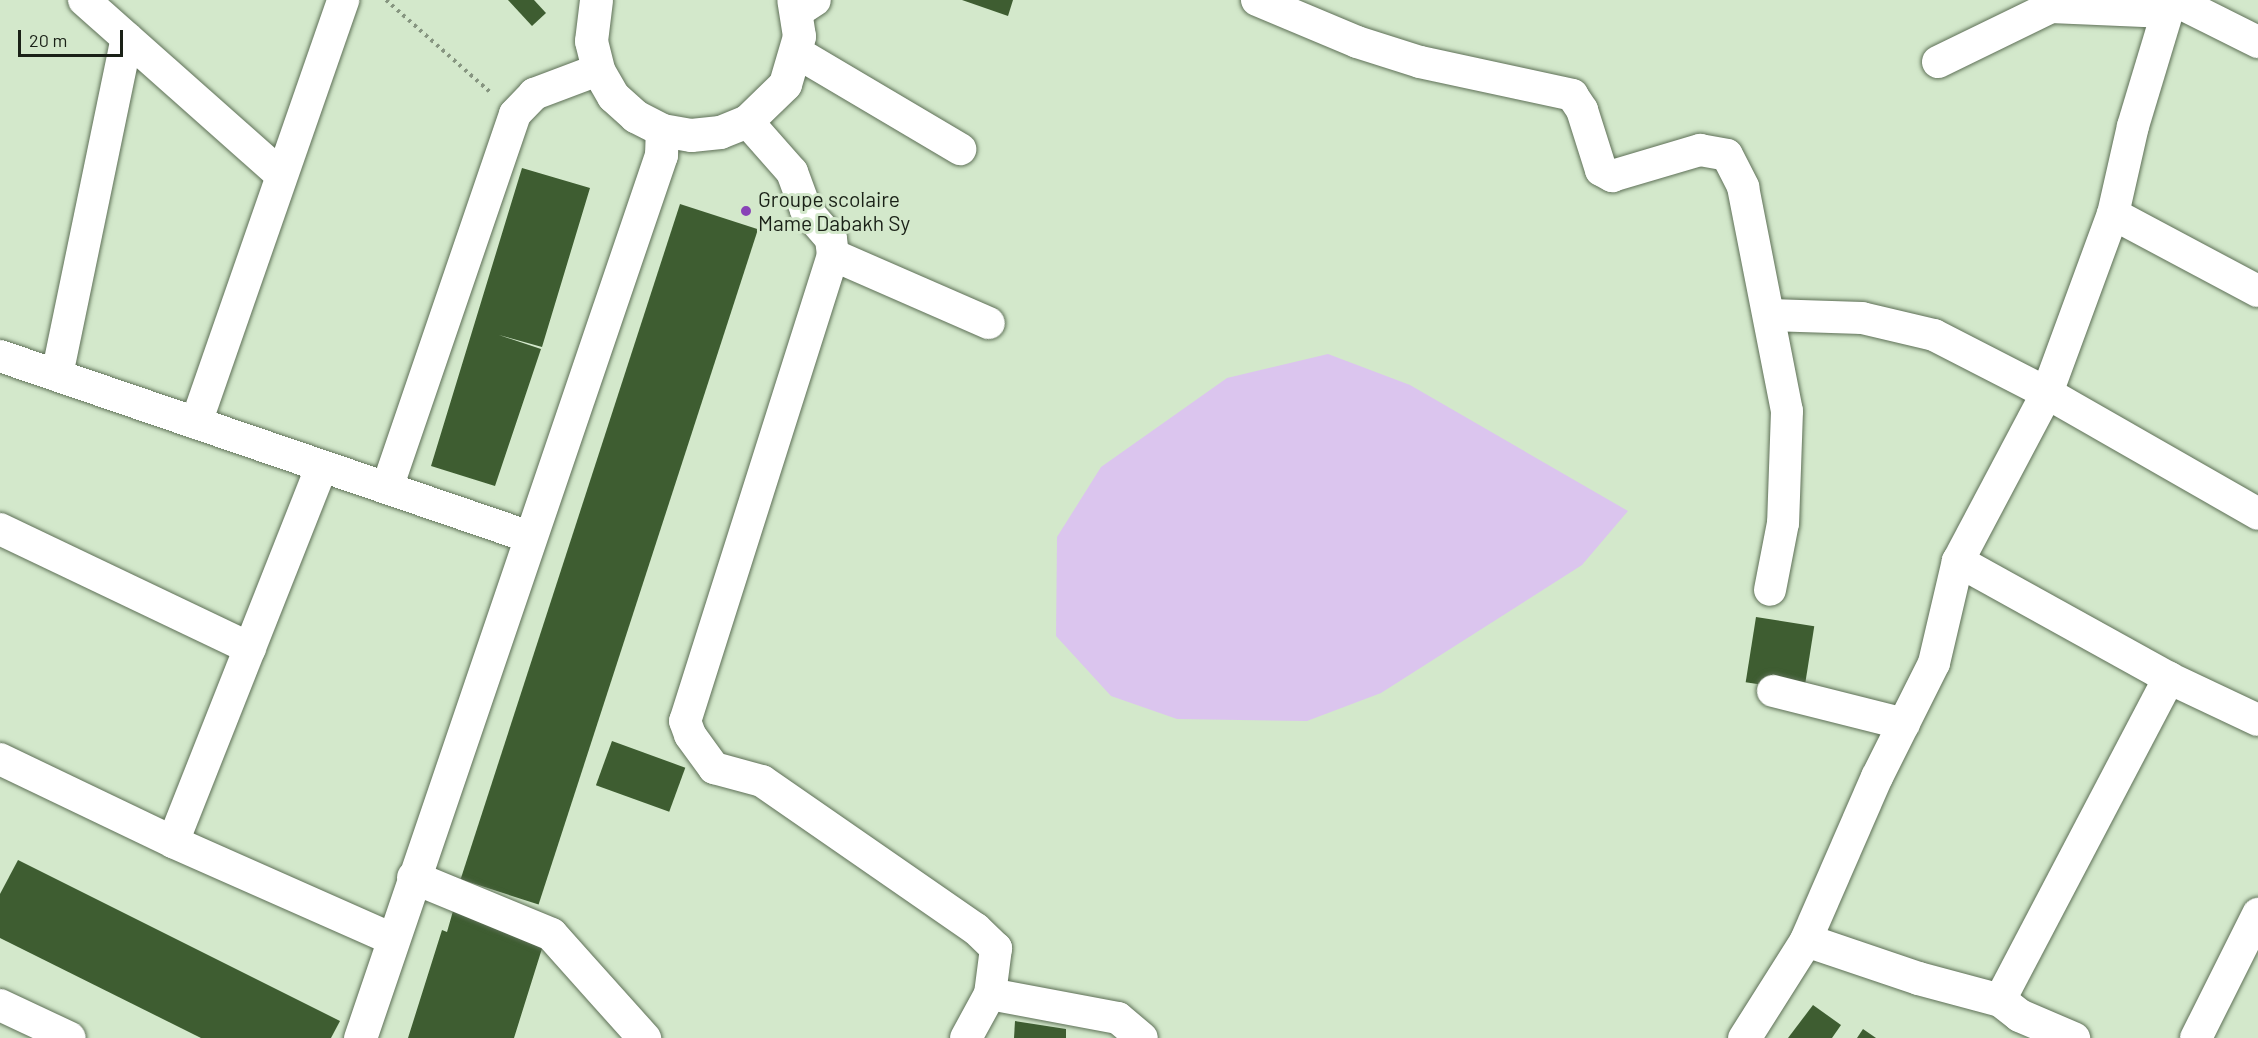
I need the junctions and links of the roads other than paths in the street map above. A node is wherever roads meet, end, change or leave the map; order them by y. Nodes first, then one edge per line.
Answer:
1 (84, 0) edge
2 (343, 0) edge
3 (596, 0) edge
4 (1257, 0) edge
5 (2050, 3) edge
6 (802, 4) edge
7 (2171, 4) edge
8 (127, 38) junction
9 (2258, 42) edge
10 (796, 52) junction
11 (1938, 62) dead end
12 (598, 70) junction
13 (747, 121) junction
14 (662, 130) junction
15 (960, 149) dead end
16 (280, 174) junction
17 (2113, 214) junction
18 (833, 255) junction
19 (2258, 291) edge
20 (1770, 315) junction
21 (989, 323) dead end
22 (0, 356) edge
23 (57, 375) junction
24 (2047, 393) junction
25 (196, 423) junction
26 (322, 466) junction
27 (387, 488) junction
28 (2258, 514) edge
29 (0, 529) edge
30 (530, 537) junction
31 (1958, 561) junction
32 (1770, 590) dead end
33 (250, 648) junction
34 (2169, 678) junction
35 (1773, 691) dead end
36 (2258, 720) edge
37 (1904, 724) junction
38 (0, 759) edge
39 (173, 842) junction
40 (414, 878) junction
41 (2257, 918) edge
42 (392, 939) junction
43 (1806, 940) junction
44 (990, 993) junction
45 (2000, 1000) junction
46 (0, 1005) edge
47 (70, 1038) edge
48 (360, 1038) edge
49 (644, 1038) edge
50 (966, 1038) edge
51 (1142, 1038) edge
52 (1744, 1038) edge
53 (2073, 1038) edge
54 (2196, 1038) edge

1 - 8 street
2 - 16 street
3 - 12 street
4 - 20 street
5 - 7 street
5 - 11 street
6 - 10 street
7 - 9 street
7 - 17 street
8 - 16 street
8 - 23 street
10 - 13 street
10 - 15 street
12 - 14 street
12 - 27 street
13 - 14 street
13 - 18 street
14 - 30 street
16 - 25 street
17 - 19 street
17 - 24 street
18 - 21 street
18 - 44 street
20 - 24 street
20 - 32 street
22 - 23 street
23 - 25 street
24 - 28 street
24 - 31 street
25 - 26 street
26 - 27 street
26 - 33 street
27 - 30 street
29 - 33 street
30 - 40 street
31 - 34 street
31 - 37 street
33 - 39 street
34 - 36 street
34 - 45 street
35 - 37 street
37 - 43 street
38 - 39 street
39 - 42 street
40 - 42 street
40 - 49 street
41 - 54 street
42 - 48 street
43 - 45 street
43 - 52 street
44 - 50 street
44 - 51 street
45 - 53 street
46 - 47 street

